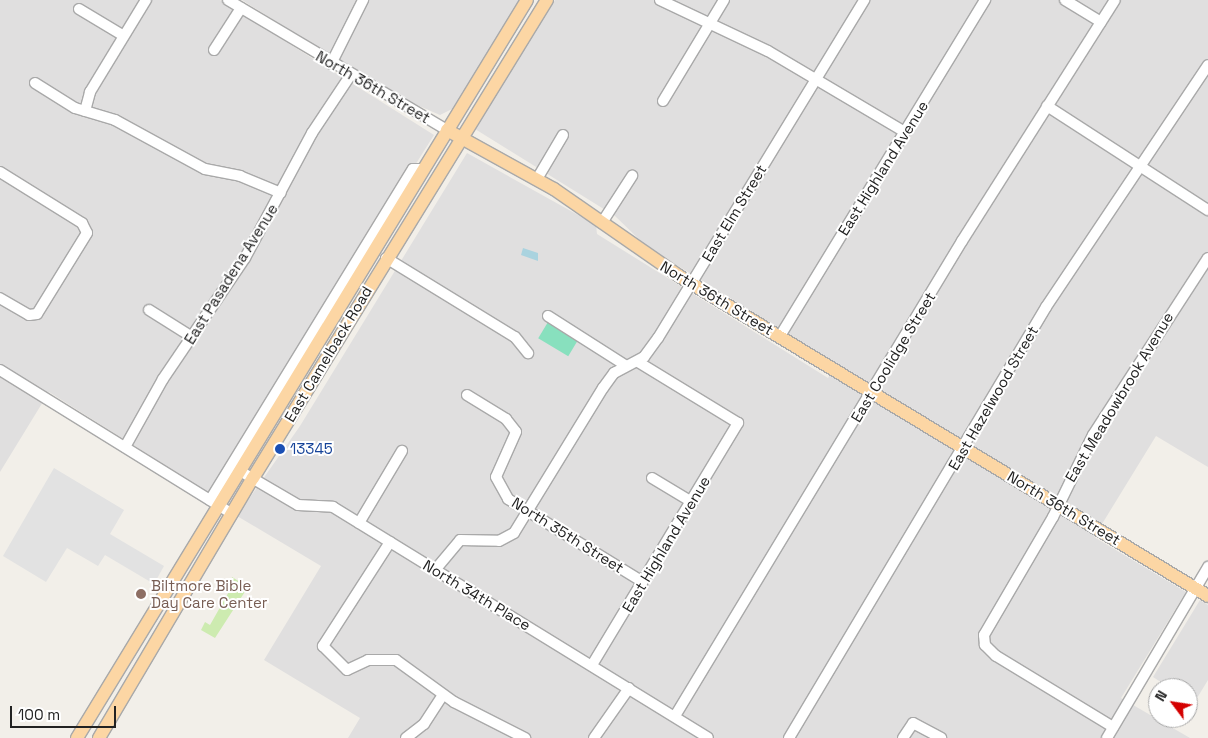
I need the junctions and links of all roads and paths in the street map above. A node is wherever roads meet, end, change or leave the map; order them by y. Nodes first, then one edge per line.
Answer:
1 (146, 0) edge
2 (363, 0) edge
3 (528, 0) edge
4 (547, 0) edge
5 (660, 0) edge
6 (724, 0) edge
7 (864, 0) edge
8 (985, 0) edge
9 (1065, 0) edge
10 (1116, 0) edge
11 (235, 3) edge
12 (80, 9) dead end
13 (1101, 22) junction
14 (710, 24) junction
15 (124, 36) junction
16 (214, 50) dead end
17 (331, 64) junction
18 (1208, 65) edge
19 (350, 76) junction
20 (816, 79) junction
21 (35, 83) dead end
22 (663, 101) dead end
23 (1047, 106) junction
24 (85, 111) junction
25 (448, 130) junction
26 (905, 132) junction
27 (563, 135) dead end
28 (462, 137) junction
29 (1138, 163) junction
30 (0, 172) edge
31 (632, 176) dead end
32 (538, 179) junction
33 (281, 194) junction
34 (1208, 210) edge
35 (603, 221) junction
36 (386, 258) junction
37 (1208, 258) edge
38 (691, 283) junction
39 (0, 298) edge
40 (149, 310) dead end
41 (329, 315) junction
42 (548, 316) dead end
43 (346, 325) junction
44 (780, 336) junction
45 (192, 337) junction
46 (528, 353) dead end
47 (638, 362) junction
48 (625, 365) junction
49 (1, 372) edge
50 (872, 393) junction
51 (466, 394) dead end
52 (125, 447) junction
53 (963, 447) junction
54 (402, 451) dead end
55 (240, 471) junction
56 (253, 478) junction
57 (652, 478) dead end
58 (692, 502) junction
59 (215, 503) junction
60 (1058, 504) junction
61 (529, 513) junction
62 (232, 514) junction
63 (358, 523) junction
64 (390, 542) junction
65 (1208, 568) edge
66 (435, 570) junction
67 (643, 582) junction
68 (1195, 589) junction
69 (1208, 596) edge
70 (138, 637) junction
71 (154, 647) junction
72 (592, 665) junction
73 (629, 688) junction
74 (443, 695) junction
75 (675, 716) junction
76 (1113, 727) junction
77 (77, 738) edge
78 (99, 738) edge
79 (406, 738) edge
80 (525, 738) edge
81 (594, 738) edge
82 (708, 738) edge
83 (789, 738) edge
84 (903, 738) edge
85 (941, 738) edge
86 (1107, 738) edge

1 - 15 street
2 - 17 street
3 - 25 main road, East Camelback Road
4 - 28 main road, East Camelback Road
5 - 14 street
6 - 14 street
7 - 20 street, East Elm Street
8 - 26 street, East Highland Avenue
9 - 13 street
10 - 13 street, East Coolidge Street
11 - 16 street
11 - 17 street, North 36th Street
12 - 15 street
13 - 23 street, East Coolidge Street
14 - 20 street
14 - 22 street
15 - 24 street
17 - 19 street, North 36th Street
18 - 29 street, East Hazelwood Street
19 - 25 street, North 36th Street
19 - 33 street, East Pasadena Avenue
20 - 26 street
20 - 38 street, East Elm Street
21 - 24 street
23 - 29 street
23 - 50 street, East Coolidge Street
24 - 33 street
25 - 28 main road, North 36th Street
25 - 41 main road, East Camelback Road
26 - 44 street, East Highland Avenue
27 - 32 street
28 - 32 main road, North 36th Street
28 - 36 main road, East Camelback Road
29 - 34 street
29 - 53 street, East Hazelwood Street
30 - 39 street
31 - 35 street
32 - 35 main road, North 36th Street
33 - 45 street, East Pasadena Avenue
35 - 38 main road, North 36th Street
36 - 43 main road, East Camelback Road
36 - 46 street
37 - 60 street, East Meadowbrook Avenue
38 - 44 main road, North 36th Street
38 - 47 street, East Elm Street
40 - 45 street
41 - 43 main road
41 - 55 main road, East Camelback Road
41 - 59 street, East Camelback Road
42 - 48 street
43 - 56 main road, East Camelback Road
44 - 50 main road, North 36th Street
45 - 52 street, East Pasadena Avenue
47 - 48 street
47 - 58 street, East Highland Avenue
48 - 61 street
49 - 52 street
50 - 53 main road, North 36th Street
50 - 75 street, East Coolidge Street
51 - 61 street, North 35th Street
52 - 59 street
53 - 60 main road, North 36th Street
53 - 83 street, East Hazelwood Street
54 - 63 street
55 - 56 street, North 34th Place
55 - 59 main road, East Camelback Road
56 - 62 main road, East Camelback Road
56 - 63 street, North 34th Place
57 - 58 street
58 - 67 street, East Highland Avenue
59 - 62 street
59 - 70 main road, East Camelback Road
60 - 68 main road, North 36th Street
60 - 76 street, East Meadowbrook Avenue
61 - 66 street
61 - 67 street, North 35th Street
62 - 71 main road, East Camelback Road
63 - 64 street, North 34th Place
64 - 66 street, North 34th Place
64 - 74 street
65 - 68 street
66 - 72 street, North 34th Place
67 - 72 street, East Highland Avenue
68 - 69 main road, North 36th Street
68 - 76 street
70 - 71 main road
70 - 77 main road, East Camelback Road
71 - 78 main road, East Camelback Road
72 - 73 street, North 34th Place
73 - 75 street, North 34th Place
73 - 81 street
74 - 79 street
74 - 80 street
75 - 82 street, North 34th Place
76 - 86 street
84 - 85 street

